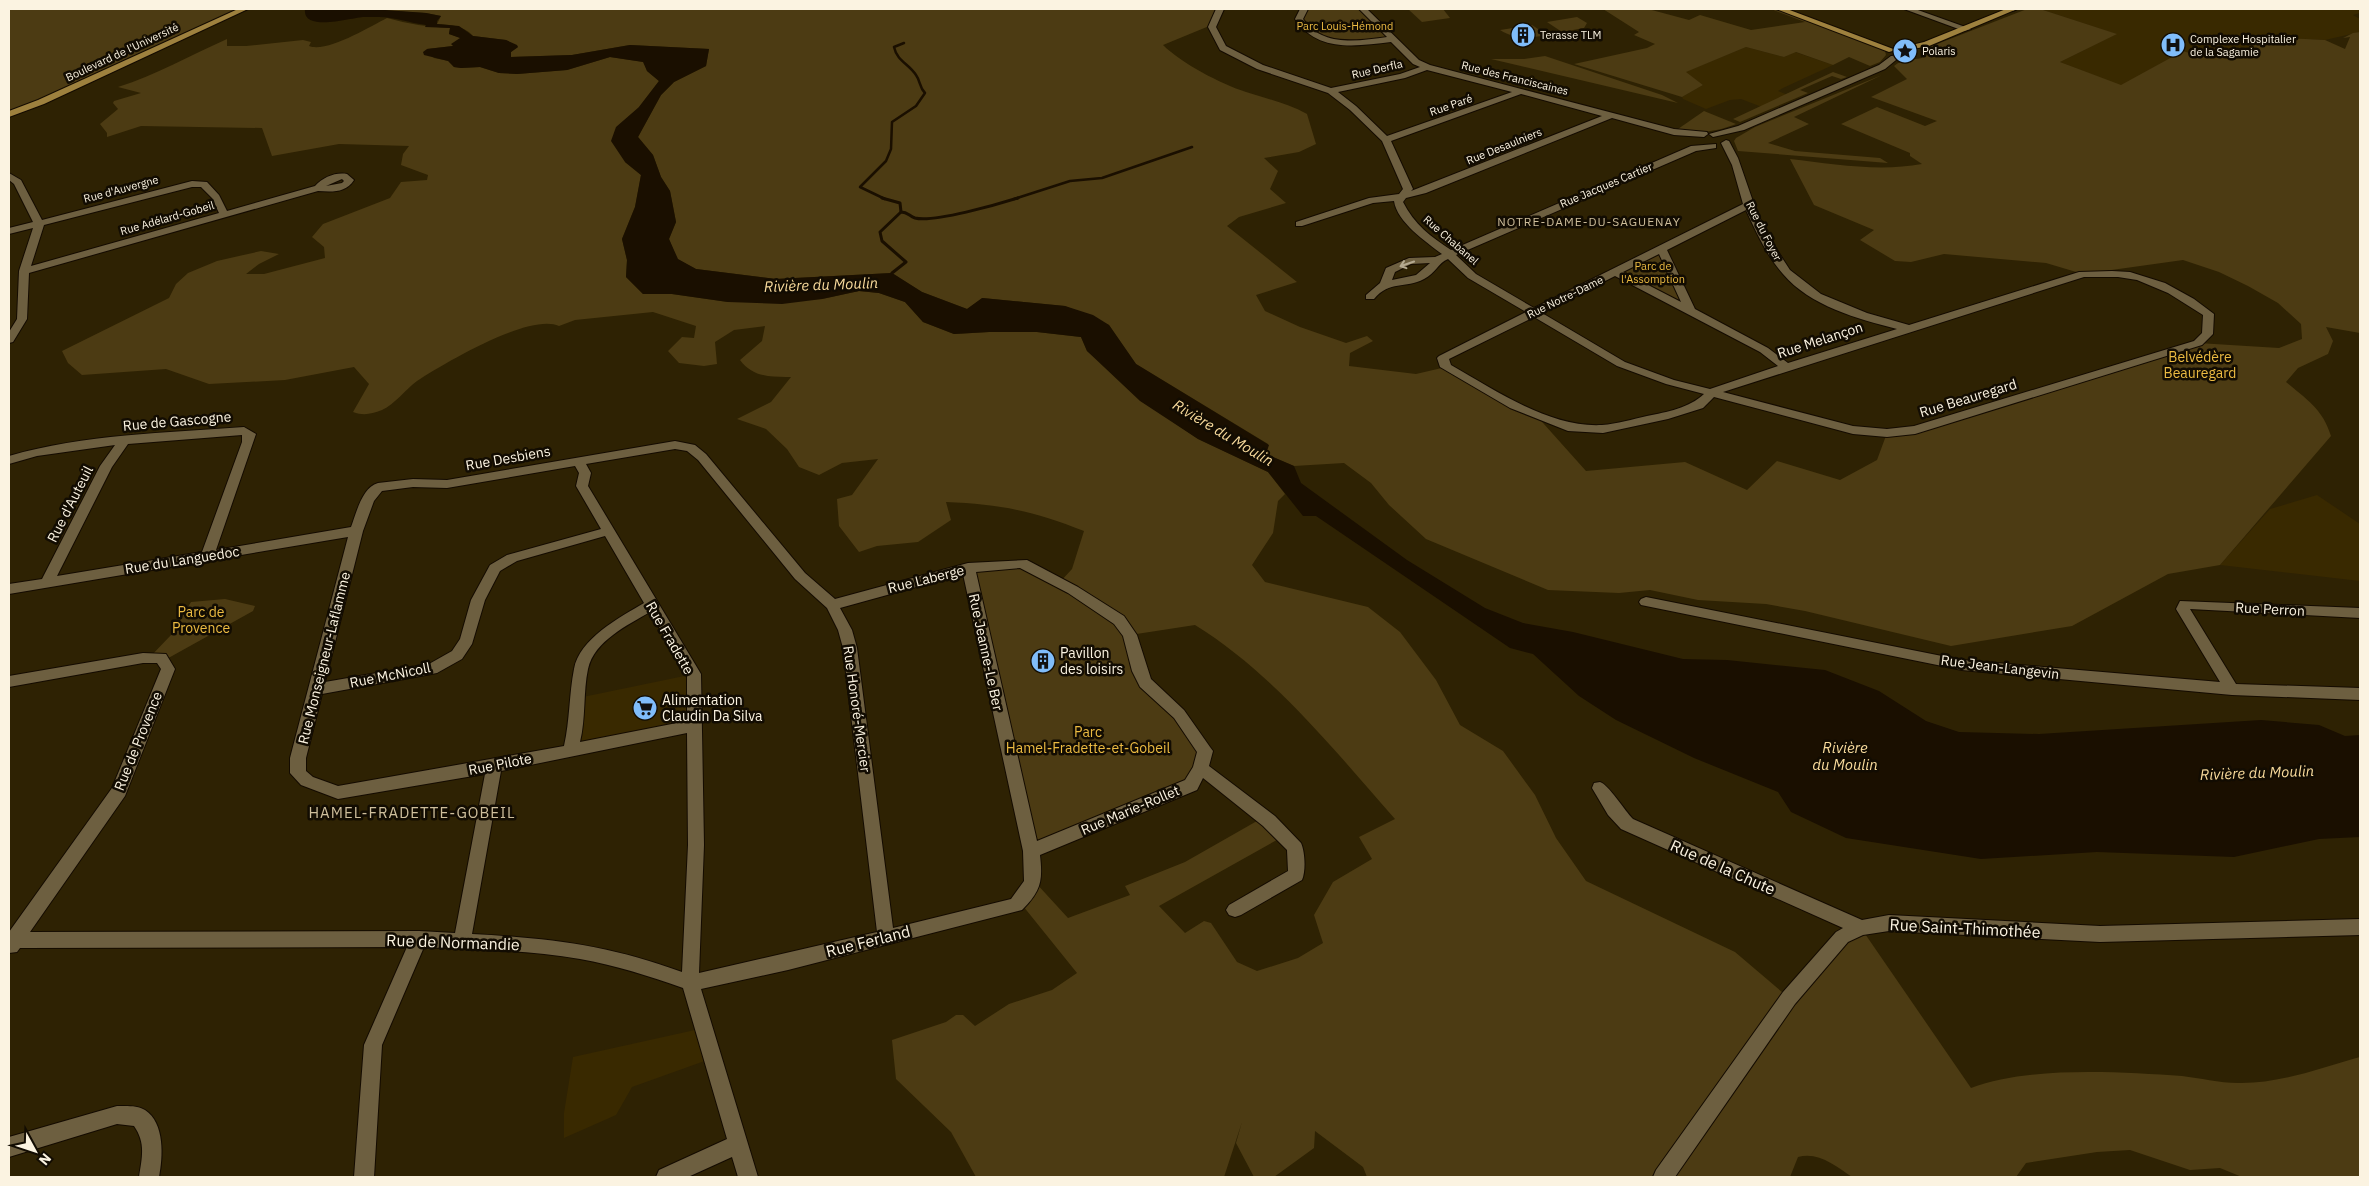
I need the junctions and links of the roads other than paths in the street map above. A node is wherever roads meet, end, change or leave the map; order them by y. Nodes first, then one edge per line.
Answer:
1 (244, 9) edge
2 (1220, 9) edge
3 (1304, 9) edge
4 (1363, 9) edge
5 (1780, 9) edge
6 (1797, 9) edge
7 (1908, 9) edge
8 (2013, 9) edge
9 (1967, 29) junction
10 (1392, 39) junction
11 (1926, 44) junction
12 (1905, 46) junction
13 (1918, 52) junction
14 (1893, 53) junction
15 (1427, 67) junction
16 (1331, 91) junction
17 (1523, 91) junction
18 (9, 114) edge
19 (1612, 115) junction
20 (1741, 128) junction
21 (1702, 139) junction
22 (1386, 140) junction
23 (1721, 144) junction
24 (9, 176) edge
25 (318, 188) dead end
26 (1404, 195) junction
27 (1749, 205) junction
28 (224, 214) junction
29 (39, 224) junction
30 (1299, 224) dead end
31 (9, 231) edge
32 (1662, 249) junction
33 (1449, 254) junction
34 (1437, 260) junction
35 (24, 271) junction
36 (1615, 272) junction
37 (1385, 283) junction
38 (1370, 297) dead end
39 (1690, 311) junction
40 (1531, 313) junction
41 (2209, 314) joint
42 (1870, 320) junction
43 (1908, 328) junction
44 (1876, 338) junction
45 (9, 340) edge
46 (1446, 367) joint
47 (1786, 367) junction
48 (1713, 392) junction
49 (124, 441) junction
50 (691, 448) joint
51 (9, 460) edge
52 (580, 462) junction
53 (356, 531) junction
54 (608, 531) junction
55 (207, 556) junction
56 (968, 568) junction
57 (47, 583) junction
58 (9, 589) edge
59 (1646, 602) dead end
60 (652, 604) junction
61 (832, 605) junction
62 (2360, 613) edge
63 (9, 681) edge
64 (317, 689) junction
65 (2232, 689) junction
66 (2360, 694) edge
67 (694, 725) junction
68 (571, 750) junction
69 (494, 766) junction
70 (1200, 768) junction
71 (307, 782) joint
72 (1600, 788) dead end
73 (1031, 851) junction
74 (1035, 882) joint
75 (1235, 910) dead end
76 (2360, 926) edge
77 (1861, 928) junction
78 (886, 936) junction
79 (419, 939) junction
80 (462, 941) junction
81 (11, 943) edge
82 (690, 982) junction
83 (737, 1145) junction
84 (9, 1147) edge
85 (149, 1177) edge
86 (364, 1177) edge
87 (666, 1177) edge
88 (748, 1177) edge
89 (1663, 1177) edge

1 - 18 main road, Boulevard de l'Université
2 - 16 street, Rue Chabanel
3 - 10 street
4 - 10 street, Rue des Franciscaines
5 - 14 main road
6 - 12 main road
7 - 9 street
8 - 9 main road
9 - 11 main road
10 - 15 street, Rue des Franciscaines
11 - 12 main road
11 - 13 main road
12 - 13 main road
12 - 14 main road
13 - 14 main road
14 - 20 street, Rue Jacques Cartier
15 - 16 street, Rue Derfla
15 - 17 street, Rue des Franciscaines
16 - 22 street, Rue Chabanel
17 - 19 street, Rue des Franciscaines
17 - 22 street, Rue Paré
19 - 21 street, Rue des Franciscaines
19 - 26 street, Rue Desaulniers
20 - 21 street, Rue Jacques Cartier
20 - 23 street, Rue Jacques Cartier
21 - 23 street, Rue Jacques Cartier
21 - 23 street, Rue des Franciscaines
21 - 33 street, Rue Jacques Cartier
22 - 26 street, Rue Chabanel
23 - 27 street, Rue du Foyer
24 - 29 street
25 - 28 street, Rue Adélard-Gobeil
26 - 30 street, Rue Desaulniers
26 - 33 street, Rue Chabanel
27 - 32 street, Rue Notre-Dame
27 - 42 street, Rue du Foyer
28 - 29 street, Rue d'Auvergne
28 - 35 street, Rue Adélard-Gobeil
29 - 31 street, Rue d'Auvergne
29 - 35 street
32 - 36 street, Rue Notre-Dame
32 - 39 street
33 - 34 street, Rue Jacques Cartier
33 - 40 street, Rue Chabanel
34 - 37 street, Rue Jacques Cartier
34 -> 37 street, Rue Jacques Cartier
35 - 45 street
36 - 39 street
36 - 40 street, Rue Notre-Dame
37 - 38 street, Rue Jacques Cartier
39 - 47 street
40 - 46 street, Rue Notre-Dame
40 - 48 street, Rue Chabanel
41 - 43 street, Rue Melançon
41 - 48 street, Rue Beauregard
42 - 43 street, Rue du Foyer
42 - 44 street
43 - 44 street, Rue Melançon
44 - 47 street, Rue Melançon
46 - 48 street, Rue Melançon
47 - 48 street, Rue Melançon
49 - 51 street, Rue de Gascogne
49 - 55 street, Rue de Gascogne
49 - 57 street, Rue d'Auteuil
50 - 52 street, Rue Desbiens
50 - 61 street, Rue Honoré-Mercier
52 - 53 street, Rue Desbiens
52 - 54 street, Rue Fradette
53 - 55 street, Rue du Languedoc
53 - 64 street, Rue Monseigneur-Laflamme
54 - 60 street, Rue Fradette
54 - 64 street, Rue McNicoll
55 - 57 street, Rue du Languedoc
56 - 61 street, Rue Laberge
56 - 70 street, Rue Laberge
56 - 73 street, Rue Jeanne-Le Ber
57 - 58 street, Rue du Languedoc
59 - 65 street, Rue Jean-Langevin
60 - 67 street, Rue Fradette
60 - 68 street
61 - 78 street, Rue Honoré-Mercier
62 - 65 street, Rue Perron
63 - 81 street, Rue de Provence
64 - 71 street, Rue Monseigneur-Laflamme
65 - 66 street, Rue Jean-Langevin
67 - 68 street, Rue Pilote
67 - 82 street, Rue Fradette
68 - 69 street, Rue Pilote
69 - 71 street, Rue Pilote
69 - 80 street
70 - 73 street, Rue Marie-Rollet
70 - 75 street
72 - 77 street, Rue de la Chute
73 - 74 street, Rue Jeanne-Le Ber
74 - 78 street, Rue Ferland
76 - 77 street, Rue Saint-Thimothée
77 - 89 street, Rue Saint-Thimothée
78 - 82 street, Rue Ferland
79 - 80 street, Rue de Normandie
79 - 81 street, Rue de Normandie
79 - 86 street
80 - 82 street, Rue de Normandie
82 - 83 street
83 - 87 street
83 - 88 street
84 - 85 street

